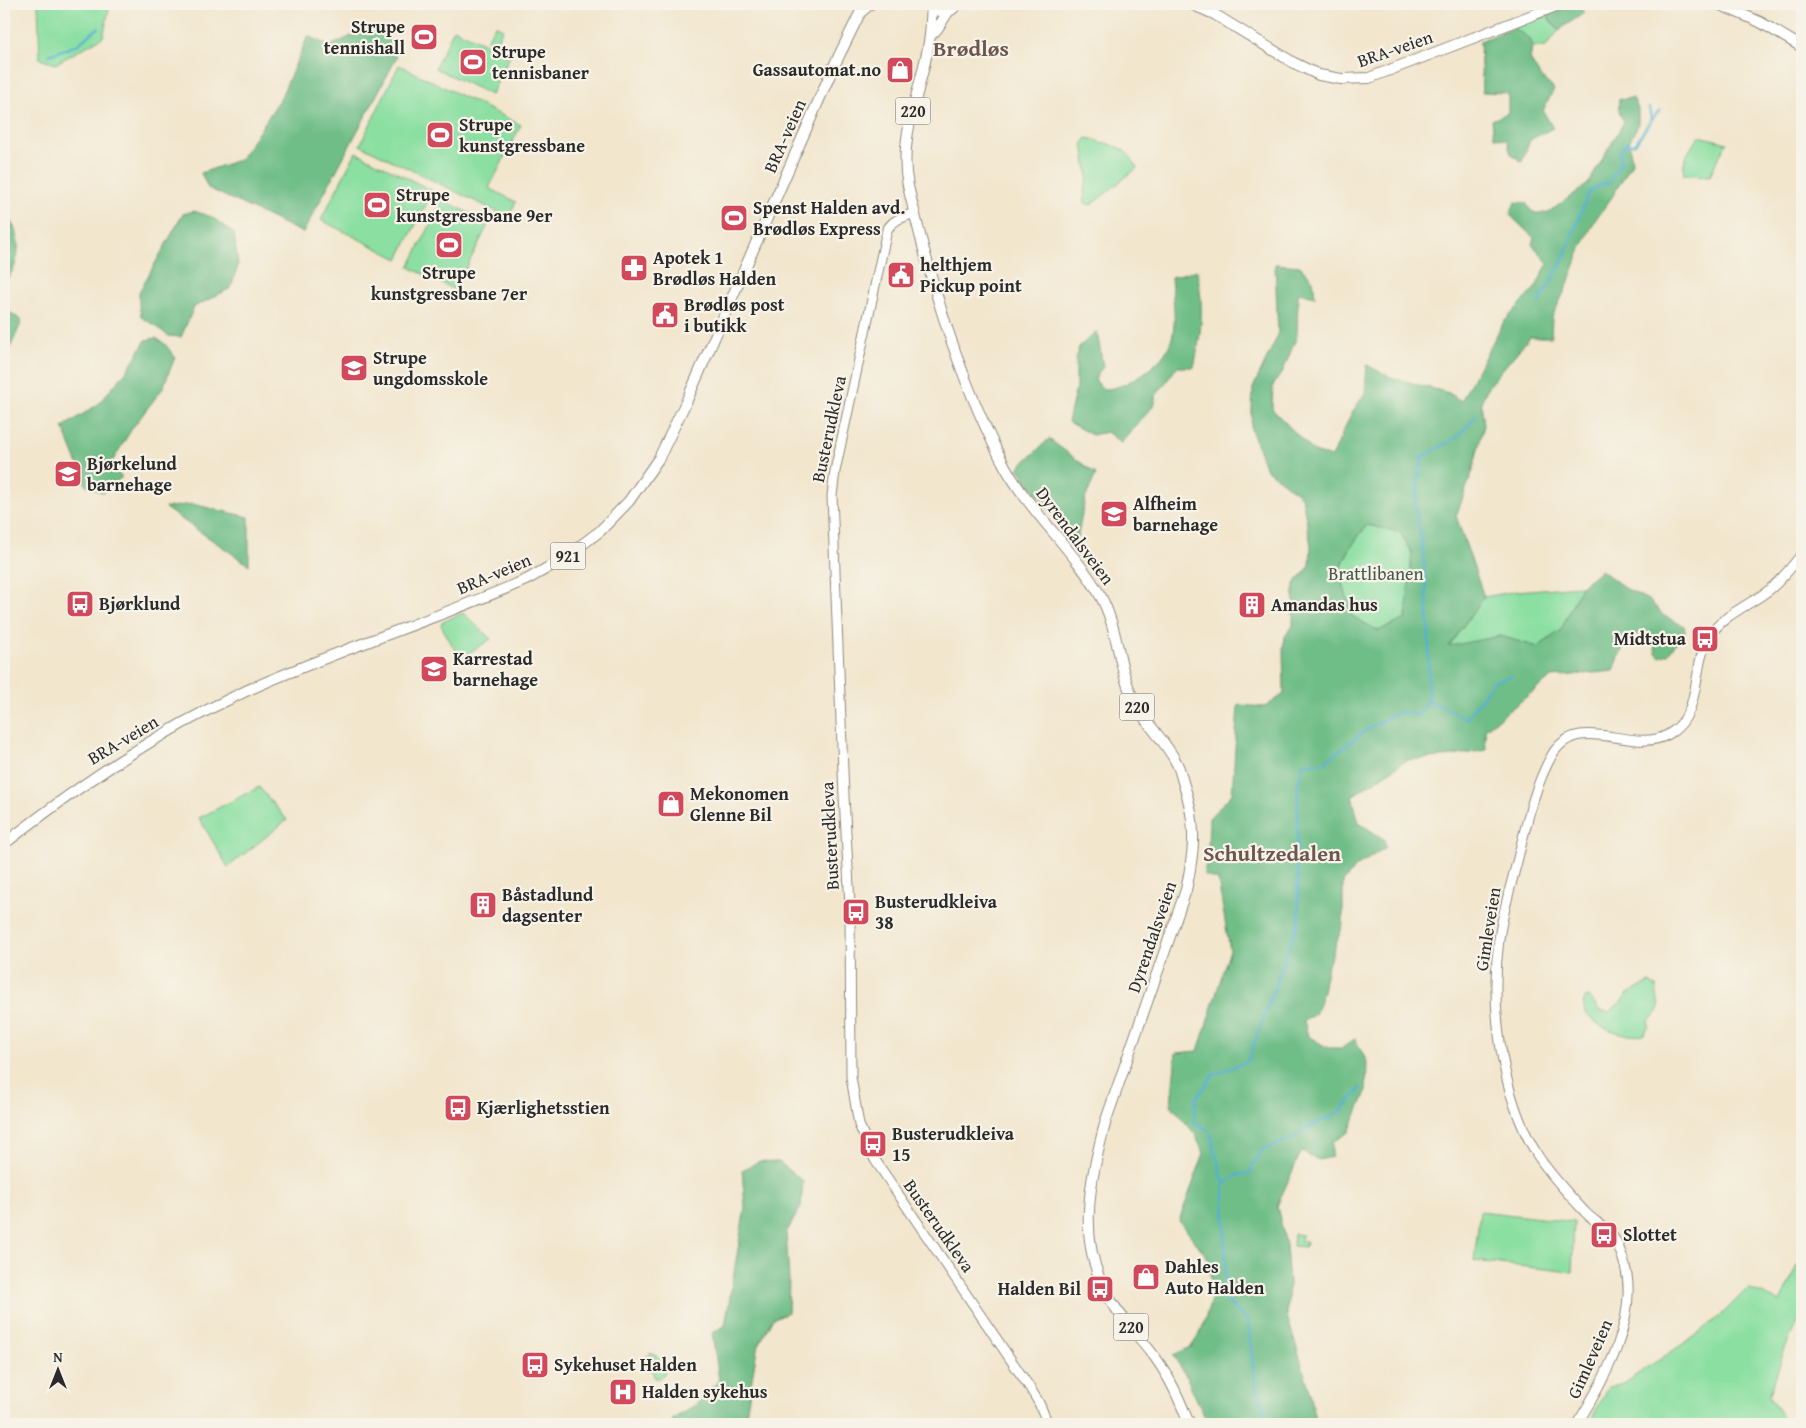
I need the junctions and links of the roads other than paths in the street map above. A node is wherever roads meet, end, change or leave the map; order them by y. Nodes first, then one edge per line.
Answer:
1 (870, 4) edge
2 (1191, 4) edge
3 (1561, 4) edge
4 (1718, 4) edge
5 (931, 5) edge
6 (956, 6) edge
7 (930, 36) junction
8 (1802, 47) edge
9 (915, 213) junction
10 (1802, 554) edge
11 (4, 844) edge
12 (1188, 1422) edge
13 (1048, 1424) edge
14 (1577, 1424) edge

1 - 11 main road, BRA-veien / 921
2 - 3 main road, BRA-veien
4 - 8 main road
5 - 6 main road, 220
5 - 7 main road, 220
6 - 7 main road, 220
7 - 9 main road, Dyrendalsveien / 220
9 - 12 main road, Dyrendalsveien / 220
9 - 13 street, Busterudkleva
10 - 14 street, Gimleveien

